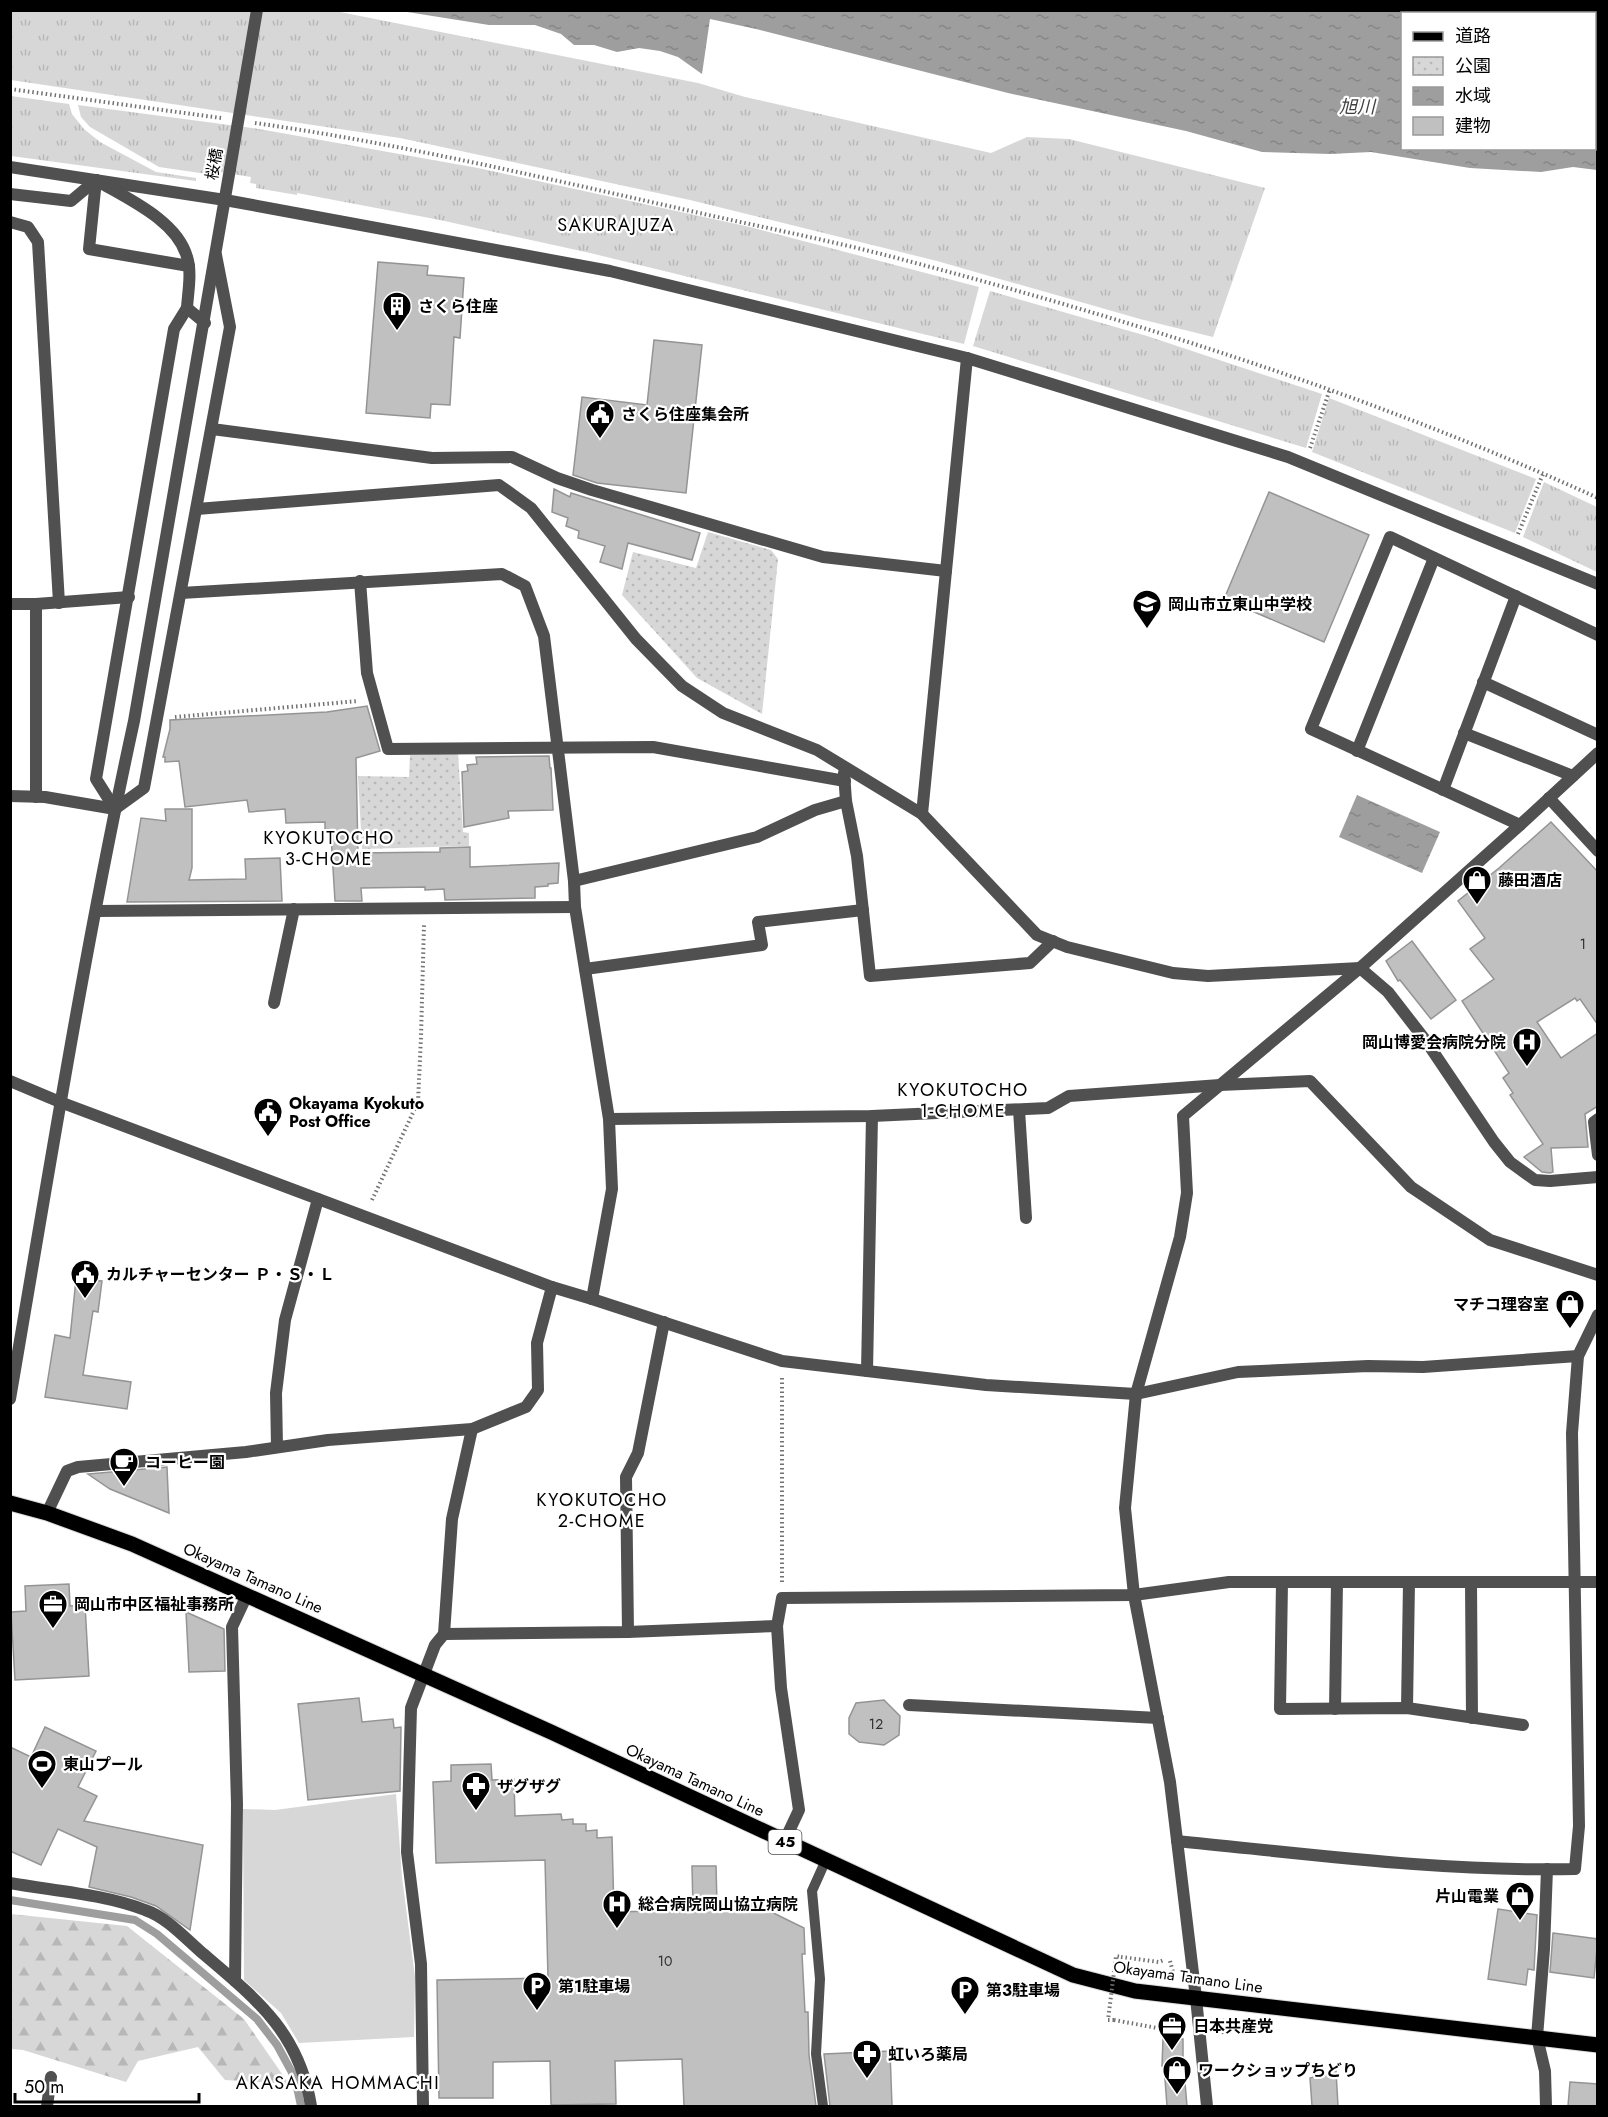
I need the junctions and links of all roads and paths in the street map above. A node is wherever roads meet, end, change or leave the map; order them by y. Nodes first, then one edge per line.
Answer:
1 (257, 10) edge
2 (10, 88) edge
3 (232, 120) dead end
4 (254, 123) dead end
5 (10, 167) edge
6 (96, 180) junction
7 (10, 194) edge
8 (225, 200) junction
9 (10, 222) edge
10 (216, 255) junction
11 (189, 266) junction
12 (187, 308) junction
13 (205, 323) junction
14 (967, 358) junction
15 (1330, 389) junction
16 (212, 429) junction
17 (1305, 464) junction
18 (1543, 474) junction
19 (1598, 498) edge
20 (197, 508) junction
21 (1512, 549) junction
22 (1434, 558) junction
23 (946, 571) junction
24 (360, 581) junction
25 (1598, 584) edge
26 (181, 593) junction
27 (1516, 596) junction
28 (129, 597) junction
29 (59, 603) junction
30 (10, 604) edge
31 (36, 604) junction
32 (1598, 635) edge
33 (1484, 682) junction
34 (374, 700) junction
35 (158, 718) junction
36 (1464, 733) junction
37 (1598, 735) edge
38 (558, 749) junction
39 (1357, 751) junction
40 (1598, 753) edge
41 (844, 766) junction
42 (1573, 776) junction
43 (845, 781) junction
44 (1443, 790) junction
45 (10, 796) edge
46 (36, 796) junction
47 (1549, 798) junction
48 (846, 801) junction
49 (115, 809) junction
50 (922, 814) junction
51 (1521, 825) junction
52 (1598, 851) edge
53 (574, 881) junction
54 (575, 907) junction
55 (424, 908) junction
56 (294, 909) junction
57 (863, 910) junction
58 (96, 911) junction
59 (1053, 941) junction
60 (1360, 968) junction
61 (585, 969) junction
62 (274, 1003) dead end
63 (10, 1081) edge
64 (1220, 1085) junction
65 (60, 1102) junction
66 (1019, 1110) junction
67 (872, 1116) junction
68 (609, 1119) junction
69 (1598, 1119) edge
70 (1598, 1155) edge
71 (1598, 1177) edge
72 (318, 1199) junction
73 (364, 1216) junction
74 (1026, 1218) dead end
75 (1598, 1275) edge
76 (552, 1287) junction
77 (592, 1299) junction
78 (1598, 1315) edge
79 (664, 1322) junction
80 (1578, 1356) junction
81 (782, 1361) junction
82 (867, 1371) junction
83 (1136, 1394) junction
84 (10, 1399) edge
85 (472, 1429) junction
86 (277, 1447) junction
87 (10, 1503) edge
88 (47, 1513) junction
89 (1282, 1582) junction
90 (1337, 1582) junction
91 (1409, 1582) junction
92 (1471, 1582) junction
93 (1574, 1582) junction
94 (1598, 1582) edge
95 (1134, 1595) junction
96 (247, 1596) junction
97 (782, 1598) junction
98 (777, 1626) junction
99 (628, 1632) junction
100 (444, 1634) junction
101 (422, 1674) junction
102 (909, 1705) dead end
103 (1407, 1708) junction
104 (1335, 1709) junction
105 (1158, 1718) junction
106 (1472, 1718) junction
107 (1523, 1725) dead end
108 (1177, 1841) junction
109 (784, 1842) junction
110 (825, 1862) junction
111 (1547, 1869) junction
112 (10, 1883) edge
113 (1164, 1960) dead end
114 (235, 1981) junction
115 (1196, 1998) junction
116 (1157, 2028) dead end
117 (1537, 2037) junction
118 (1598, 2045) edge
119 (51, 2077) dead end
120 (47, 2106) edge
121 (311, 2106) edge
122 (423, 2106) edge
123 (823, 2106) edge
124 (1207, 2106) edge
125 (1546, 2106) edge

1 - 8 street, 桜橋, bridge
2 - 3 path
4 - 15 path
5 - 6 street
6 - 7 street
6 - 8 street
6 - 11 street
6 - 11 street
8 - 10 street, 桜橋
8 - 14 street
9 - 29 street
10 - 13 street, 桜橋
10 - 16 street
11 - 12 street
12 - 13 street
12 - 28 street
13 - 49 street, 桜橋
14 - 17 street
14 - 23 street
15 - 17 path
15 - 18 path
16 - 20 street
16 - 23 street
17 - 21 street
18 - 19 path
18 - 21 path
20 - 26 street
20 - 41 street
21 - 25 street
22 - 27 street
22 - 39 street
22 - 39 street
23 - 50 street
24 - 26 street
24 - 34 street
24 - 38 street
26 - 35 street
27 - 32 street
27 - 33 street
28 - 29 street
28 - 49 street
29 - 31 street
30 - 31 street
31 - 46 street
33 - 36 street
33 - 37 street
34 - 35 path
34 - 38 street
35 - 49 street
36 - 42 street
36 - 44 street
38 - 43 street
38 - 53 street
39 - 44 street
40 - 42 street
41 - 43 street
41 - 50 street
42 - 47 street
43 - 48 street
44 - 51 street
45 - 46 street
46 - 49 street
47 - 51 street
47 - 52 street
48 - 53 street
48 - 57 street
49 - 58 street, 桜橋
50 - 59 street
51 - 60 street
53 - 54 street
54 - 55 street
54 - 61 street
55 - 56 street
55 - 73 path
56 - 58 street
56 - 62 street
57 - 59 street
57 - 61 street
58 - 65 street, 桜橋
59 - 60 street
60 - 64 street
60 - 71 street
61 - 68 street
63 - 65 street
64 - 66 street
64 - 75 street
64 - 83 street
65 - 72 street
65 - 84 street, 桜橋
66 - 67 street
66 - 74 street
67 - 68 street
67 - 82 street
68 - 77 street
69 - 70 street
72 - 73 street
72 - 86 street
73 - 76 street
76 - 77 street
76 - 85 street
77 - 79 street
78 - 80 street
79 - 81 street
79 - 99 street
80 - 83 street
80 - 93 street
81 - 82 street
81 - 97 path
82 - 83 street
83 - 95 street
85 - 86 street
85 - 100 street
86 - 88 street
87 - 88 main road, Okayama Tamano Line / 45
88 - 96 main road, Okayama Tamano Line / 45
89 - 90 street
89 - 95 street
89 - 104 street
90 - 91 street
90 - 104 street
91 - 92 street
91 - 103 street
92 - 93 street
92 - 106 street
93 - 94 street
93 - 111 street
95 - 97 street
95 - 105 street
96 - 101 main road, Okayama Tamano Line / 45
96 - 114 street
97 - 98 street
98 - 99 street
98 - 109 street
99 - 100 street
100 - 101 street
101 - 109 main road, Okayama Tamano Line / 45
101 - 122 street
102 - 105 street
103 - 104 street
103 - 106 street
105 - 108 street
106 - 107 street
108 - 111 street
108 - 115 street
109 - 110 main road, Okayama Tamano Line / 45
110 - 115 main road, Okayama Tamano Line / 45
110 - 123 lane
111 - 117 street
112 - 114 street
113 - 116 path, bridge
114 - 121 street
115 - 117 main road, Okayama Tamano Line / 45
115 - 124 street
117 - 118 main road, Okayama Tamano Line / 45
117 - 125 street
119 - 120 street

